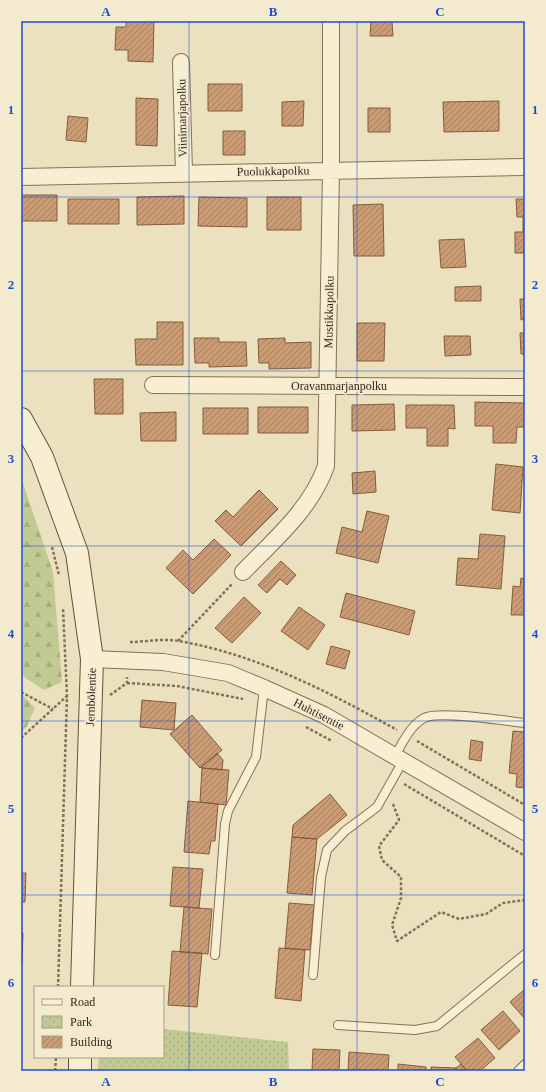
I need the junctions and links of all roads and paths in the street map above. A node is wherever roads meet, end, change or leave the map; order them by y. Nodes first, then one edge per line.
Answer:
1 (331, 21) edge
2 (181, 62) dead end
3 (525, 167) edge
4 (331, 170) junction
5 (184, 173) junction
6 (21, 177) edge
7 (153, 385) dead end
8 (328, 386) junction
9 (525, 387) edge
10 (21, 419) edge
11 (50, 540) dead end
12 (243, 572) joint
13 (59, 577) dead end
14 (63, 607) dead end
15 (178, 641) dead end
16 (92, 659) junction
17 (127, 683) dead end
18 (264, 688) junction
19 (21, 692) edge
20 (67, 696) junction
21 (261, 704) junction
22 (53, 709) junction
23 (525, 723) edge
24 (302, 725) dead end
25 (21, 738) edge
26 (336, 744) dead end
27 (399, 759) junction
28 (393, 778) junction
29 (388, 788) junction
30 (525, 832) edge
31 (525, 856) edge
32 (525, 900) edge
33 (525, 954) edge
34 (215, 955) dead end
35 (313, 975) dead end
36 (58, 986) edge
37 (82, 986) edge
38 (338, 1025) dead end
39 (56, 1058) edge
40 (80, 1058) edge
41 (525, 1064) edge
42 (55, 1071) edge
43 (80, 1071) edge
44 (518, 1071) edge

1 - 4 street, Mustikkapolku
2 - 5 street, Viinimarjapolku
3 - 4 street, Puolukkapolku
4 - 5 street, Puolukkapolku
4 - 8 street, Mustikkapolku
5 - 6 street, Puolukkapolku
7 - 8 street, Oravanmarjanpolku
8 - 9 street, Oravanmarjanpolku
8 - 12 street, Mustikkapolku
10 - 16 street, Jernbölentie
11 - 13 path
12 - 15 path
14 - 20 path
16 - 18 street, Huhtisentie
16 - 37 street, Jernbölentie
17 - 21 path
18 - 21 lane
18 - 27 street, Huhtisentie
19 - 22 path
20 - 22 path
20 - 36 path
21 - 34 lane
22 - 25 path
23 - 27 lane
24 - 26 path
27 - 28 lane
27 - 30 street, Huhtisentie
28 - 29 lane
28 - 31 path
29 - 32 path
29 - 35 lane
33 - 38 lane
39 - 42 path
40 - 43 street
41 - 44 lane

